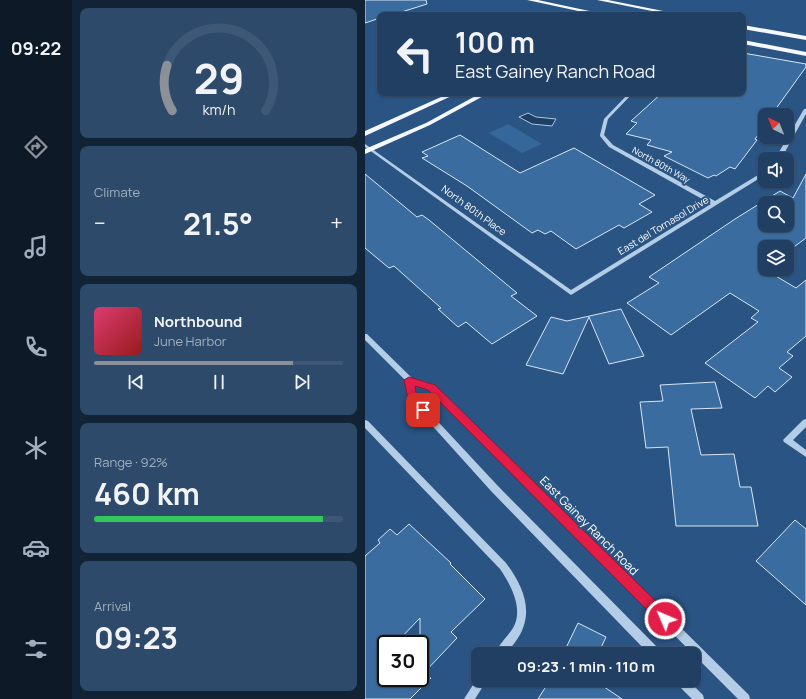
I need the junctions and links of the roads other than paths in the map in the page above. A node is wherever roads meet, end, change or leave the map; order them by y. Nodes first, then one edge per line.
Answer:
1 (530, 0) edge
2 (600, 0) edge
3 (626, 0) edge
4 (594, 4) dead end
5 (620, 4) junction
6 (615, 7) dead end
7 (587, 9) junction
8 (583, 12) edge
9 (596, 12) edge
10 (664, 12) edge
11 (746, 28) edge
12 (806, 38) edge
13 (746, 43) edge
14 (806, 54) edge
15 (448, 96) edge
16 (480, 96) edge
17 (628, 96) edge
18 (806, 110) edge
19 (365, 134) edge
20 (367, 149) edge
21 (782, 152) edge
22 (758, 177) edge
23 (715, 204) junction
24 (571, 293) joint
25 (365, 336) edge
26 (409, 380) junction
27 (806, 422) edge
28 (365, 423) edge
29 (806, 454) edge
30 (505, 647) edge
31 (649, 647) edge
32 (477, 687) edge
33 (688, 687) edge
34 (469, 699) edge
35 (699, 699) edge
36 (745, 699) edge

1 - 7 main road
2 - 4 main road
2 - 5 main road
3 - 5 main road
5 - 6 main road
5 - 10 main road
7 - 8 main road
7 - 9 main road
11 - 12 main road
13 - 14 main road
15 - 19 main road
16 - 20 main road
17 - 23 street, North 80th Way
18 - 21 street
20 - 24 street, North 80th Place
22 - 23 street, East del Tornasol Drive
23 - 24 street, East del Tornasol Drive
25 - 26 street, East Gainey Ranch Road
26 - 31 street
26 - 36 street, East Gainey Ranch Road
27 - 29 street
28 - 30 street
32 - 34 street
33 - 35 street

